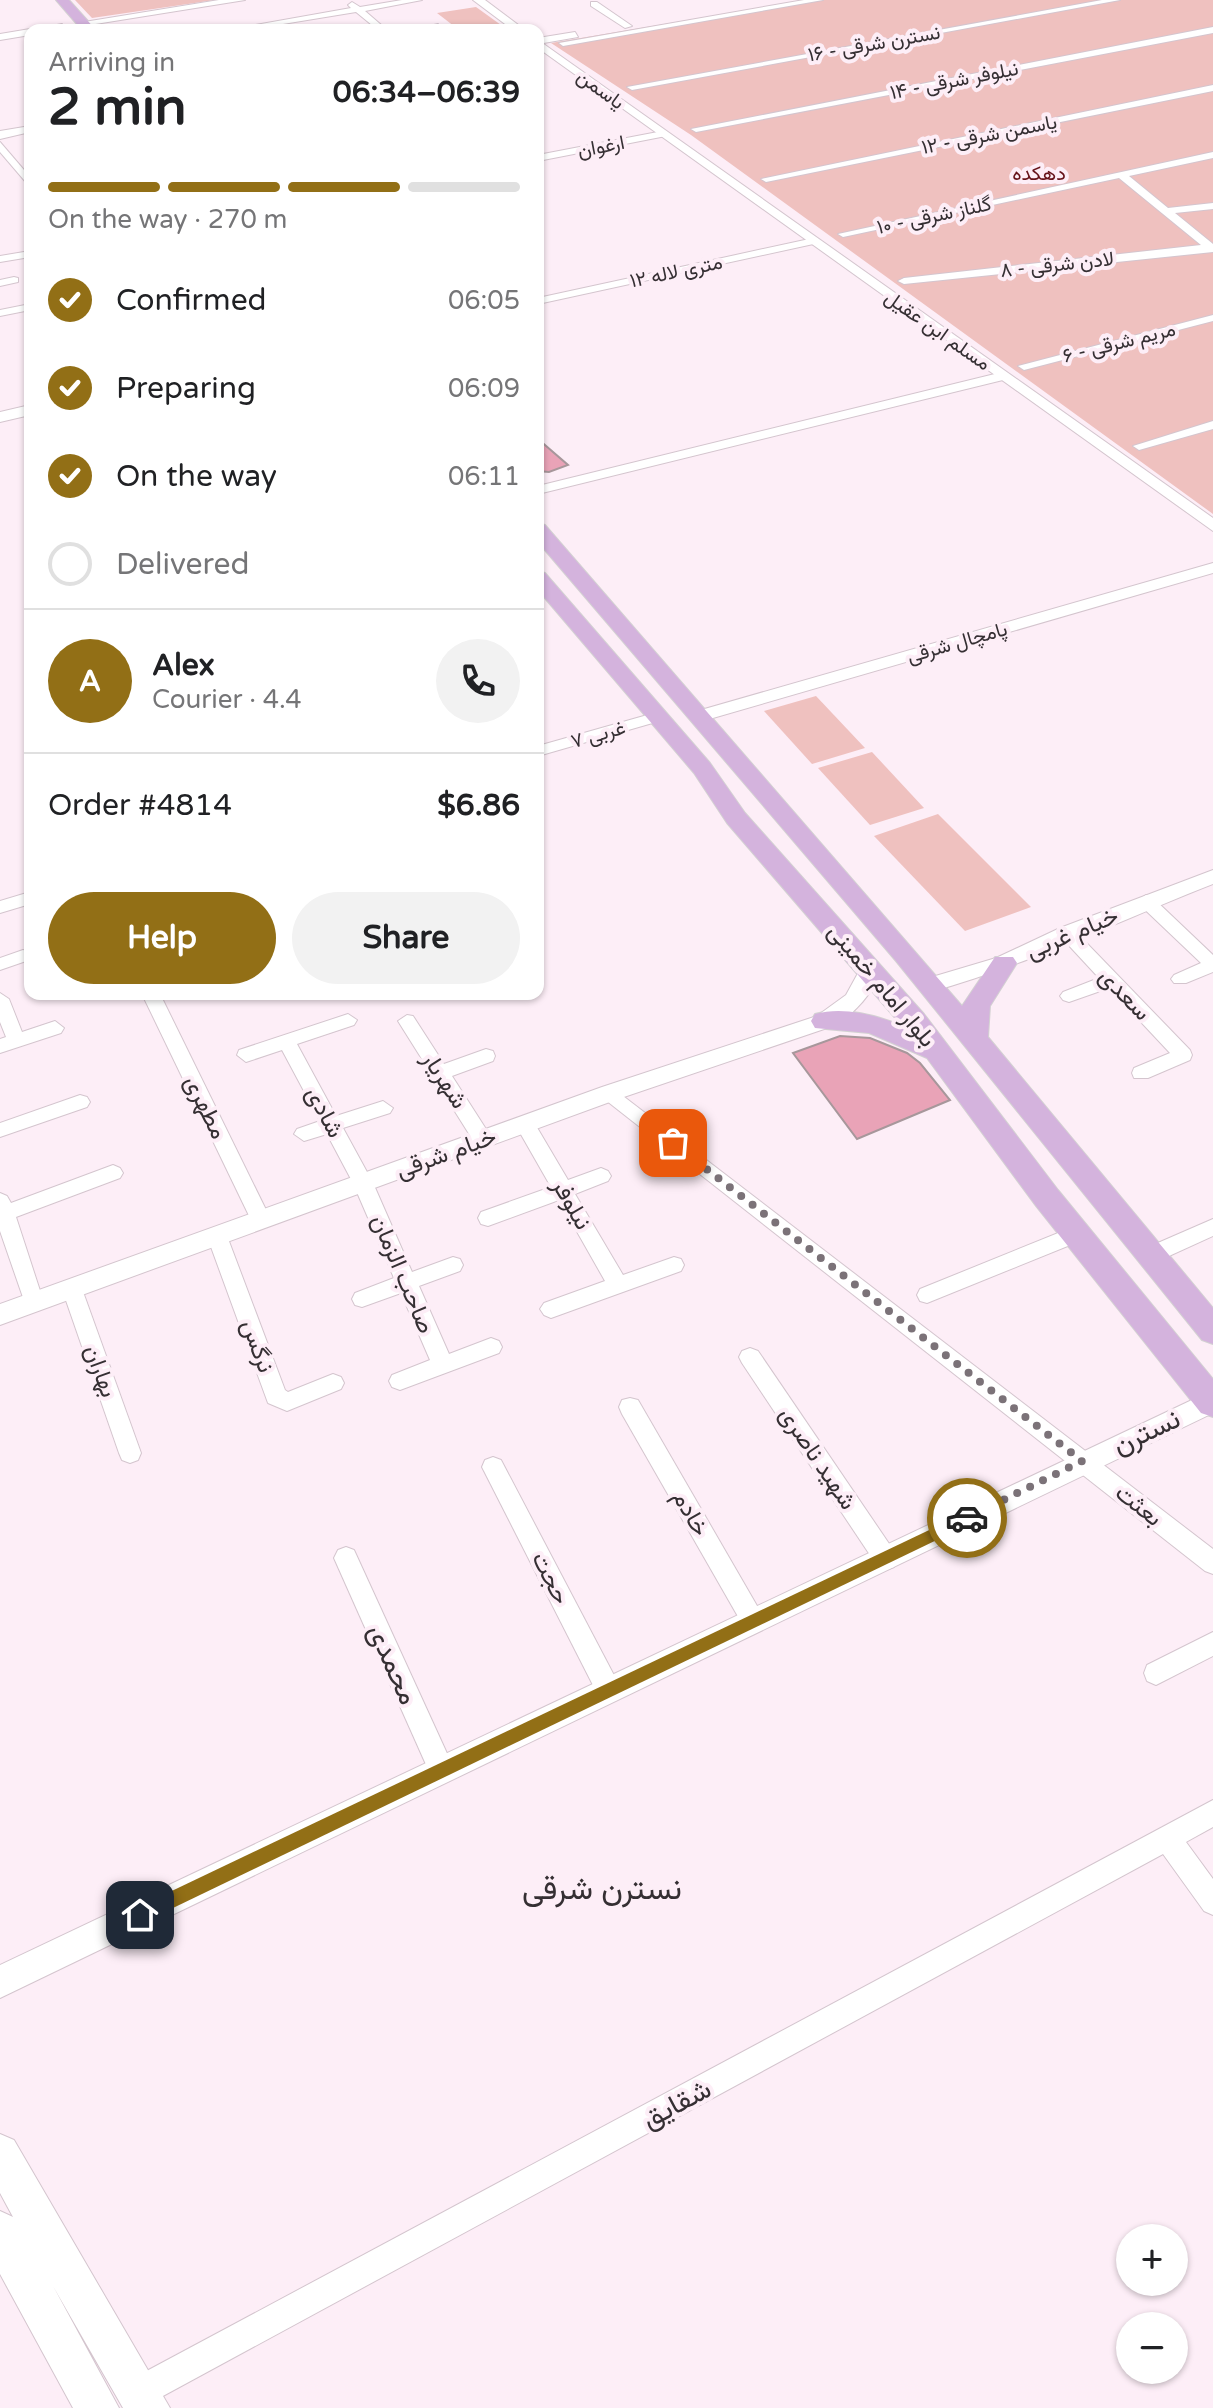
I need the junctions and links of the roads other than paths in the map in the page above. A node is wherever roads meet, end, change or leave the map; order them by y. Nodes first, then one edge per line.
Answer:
1 (62, 0) edge
2 (240, 0) edge
3 (346, 0) edge
4 (418, 0) edge
5 (478, 0) edge
6 (819, 0) edge
7 (1116, 0) edge
8 (612, 1) edge
9 (594, 4) junction
10 (581, 6) dead end
11 (358, 10) junction
12 (83, 24) edge
13 (103, 24) edge
14 (269, 24) edge
15 (376, 24) edge
16 (512, 24) edge
17 (642, 24) dead end
18 (628, 26) junction
19 (1213, 30) edge
20 (24, 33) edge
21 (0, 37) edge
22 (544, 41) edge
23 (563, 43) dead end
24 (544, 46) edge
25 (632, 87) dead end
26 (1213, 88) edge
27 (696, 129) dead end
28 (24, 130) edge
29 (663, 134) junction
30 (0, 135) edge
31 (0, 145) edge
32 (1213, 155) edge
33 (544, 157) edge
34 (1121, 175) junction
35 (24, 176) edge
36 (766, 179) dead end
37 (1213, 206) edge
38 (1166, 211) junction
39 (843, 234) dead end
40 (814, 241) junction
41 (1211, 248) edge
42 (24, 255) edge
43 (0, 259) edge
44 (14, 280) dead end
45 (904, 281) dead end
46 (0, 283) edge
47 (544, 300) edge
48 (24, 308) edge
49 (0, 313) edge
50 (1213, 318) edge
51 (1024, 366) dead end
52 (1003, 376) junction
53 (24, 411) edge
54 (0, 417) edge
55 (24, 424) edge
56 (1213, 425) edge
57 (0, 429) edge
58 (1139, 446) dead end
59 (544, 489) edge
60 (1213, 526) edge
61 (544, 536) edge
62 (1213, 568) edge
63 (544, 584) edge
64 (700, 716) junction
65 (658, 717) junction
66 (544, 749) edge
67 (778, 808) junction
68 (736, 818) junction
69 (1213, 877) edge
70 (24, 900) edge
71 (1146, 901) junction
72 (0, 907) edge
73 (1067, 933) junction
74 (23, 956) dead end
75 (1004, 963) junction
76 (0, 964) edge
77 (1213, 965) edge
78 (871, 969) junction
79 (1180, 979) dead end
80 (1112, 980) junction
81 (930, 985) junction
82 (1069, 996) dead end
83 (0, 999) edge
84 (154, 1000) edge
85 (348, 1020) dead end
86 (407, 1021) dead end
87 (825, 1021) junction
88 (55, 1028) dead end
89 (974, 1039) junction
90 (287, 1042) junction
91 (8, 1043) edge
92 (246, 1055) dead end
93 (940, 1055) junction
94 (486, 1056) dead end
95 (439, 1073) junction
96 (1141, 1073) dead end
97 (610, 1093) junction
98 (80, 1102) dead end
99 (383, 1108) dead end
100 (525, 1124) junction
101 (332, 1126) junction
102 (0, 1130) edge
103 (304, 1134) dead end
104 (483, 1140) junction
105 (113, 1173) dead end
106 (601, 1176) dead end
107 (1087, 1178) junction
108 (363, 1183) junction
109 (564, 1190) junction
110 (1047, 1198) junction
111 (2, 1210) edge
112 (488, 1218) dead end
113 (261, 1220) junction
114 (1213, 1227) edge
115 (1078, 1233) junction
116 (217, 1236) junction
117 (1151, 1255) junction
118 (453, 1265) dead end
119 (674, 1265) dead end
120 (407, 1283) junction
121 (618, 1285) junction
122 (72, 1289) junction
123 (927, 1295) dead end
124 (362, 1299) dead end
125 (34, 1303) junction
126 (551, 1309) dead end
127 (0, 1315) edge
128 (1213, 1331) edge
129 (491, 1347) dead end
130 (750, 1357) dead end
131 (443, 1365) junction
132 (400, 1381) dead end
133 (333, 1383) dead end
134 (1212, 1402) edge
135 (630, 1407) dead end
136 (130, 1453) dead end
137 (1082, 1461) junction
138 (493, 1467) dead end
139 (346, 1558) dead end
140 (886, 1559) junction
141 (1213, 1563) edge
142 (752, 1619) junction
143 (1213, 1643) edge
144 (1156, 1673) dead end
145 (608, 1689) junction
146 (441, 1769) junction
147 (1213, 1813) edge
148 (1168, 1838) junction
149 (1213, 1902) edge
150 (0, 1982) edge
151 (0, 2154) edge
152 (0, 2232) edge
153 (143, 2400) edge
154 (92, 2406) edge

1 - 12 main road
2 - 13 street
3 - 11 street
4 - 11 street
5 - 16 street
6 - 23 street
7 - 25 street, نسترن شرقی - ۱۶
8 - 9 street
9 - 10 street
9 - 18 street
11 - 14 street
11 - 15 street
17 - 18 street
18 - 22 street
19 - 27 street, نیلوفر شرقی - ۱۴
20 - 21 street
24 - 29 street, یاسمن
26 - 36 street, یاسمن شرقی - ۱۲
28 - 30 street
29 - 33 street, ارغوان
29 - 40 street, مسلم ابن عقیل
31 - 35 street
32 - 34 street, گلناز شرقی - ۱۰
34 - 38 street
34 - 39 street, گلناز شرقی - ۱۰
37 - 38 street
38 - 41 street
40 - 47 street, ۱۲ متری لاله
40 - 52 street, مسلم ابن عقیل
41 - 45 street, لادن شرقی - ۸
42 - 43 street
44 - 46 street
48 - 49 street
50 - 51 street, مریم شرقی - ۶
52 - 59 street
52 - 60 street, مسلم ابن عقیل
53 - 54 main road
55 - 57 main road
56 - 58 street
61 - 64 main road, بلوار امام خمینی
62 - 64 street, پامچال شرقی
63 - 65 main road, بلوار امام خمینی
64 - 67 main road, بلوار امام خمینی
65 - 66 street, ۷ غربی
65 - 68 main road, بلوار امام خمینی
67 - 68 main road
67 - 81 main road, بلوار امام خمینی
68 - 78 main road, بلوار امام خمینی
69 - 71 street, خیام غربی
70 - 72 street
71 - 73 street, خیام غربی
71 - 77 street
73 - 75 street, خیام غربی
73 - 80 street, سعدی
74 - 76 street
75 - 81 street, خیام غربی
75 - 89 main road
77 - 79 street
78 - 87 street, خیام شرقی
78 - 93 main road, بلوار امام خمینی
80 - 82 street
80 - 96 street, سعدی
81 - 89 main road, بلوار امام خمینی
83 - 91 street
84 - 113 street, مطهری
85 - 90 street
86 - 95 street, شهریار
87 - 93 main road
87 - 97 street, خیام شرقی
88 - 91 street
89 - 107 main road, بلوار امام خمینی
90 - 92 street
90 - 101 street, شادی
93 - 110 main road, بلوار امام خمینی
94 - 95 street
95 - 104 street, شهریار
97 - 100 street, خیام شرقی
97 - 137 street, بعثت
98 - 102 street
99 - 101 street
100 - 104 street, خیام شرقی
100 - 109 street, نیلوفر
101 - 103 street
101 - 108 street, شادی
104 - 108 street, خیام شرقی
105 - 111 street
106 - 109 street
107 - 110 main road
107 - 117 main road, بلوار امام خمینی
108 - 113 street, خیام شرقی
108 - 120 street, صاحب الزمان
109 - 112 street
109 - 121 street, نیلوفر
110 - 115 main road, بلوار امام خمینی
111 - 125 street
113 - 116 street, خیام شرقی
114 - 117 street
115 - 123 street
115 - 134 main road, بلوار امام خمینی
116 - 122 street, خیام شرقی
116 - 133 street, نرگس
117 - 128 main road, بلوار امام خمینی
118 - 120 street
119 - 121 street
120 - 124 street
120 - 131 street, صاحب الزمان
121 - 126 street
122 - 125 street, خیام شرقی
122 - 136 street, بهاران
125 - 127 street, خیام شرقی
129 - 131 street
130 - 140 street, شهید ناصری
131 - 132 street
134 - 137 street, نسترن
135 - 142 street, خادم
137 - 140 street, نسترن
137 - 141 street, بعثت
138 - 145 street, حجت
139 - 146 street, محمدی
140 - 142 street, نسترن
142 - 145 street, نسترن
143 - 144 street
145 - 146 street, نسترن
146 - 150 street, نسترن
147 - 148 street, شقایق
148 - 149 street
148 - 153 street, شقایق
151 - 153 main road
152 - 154 main road

